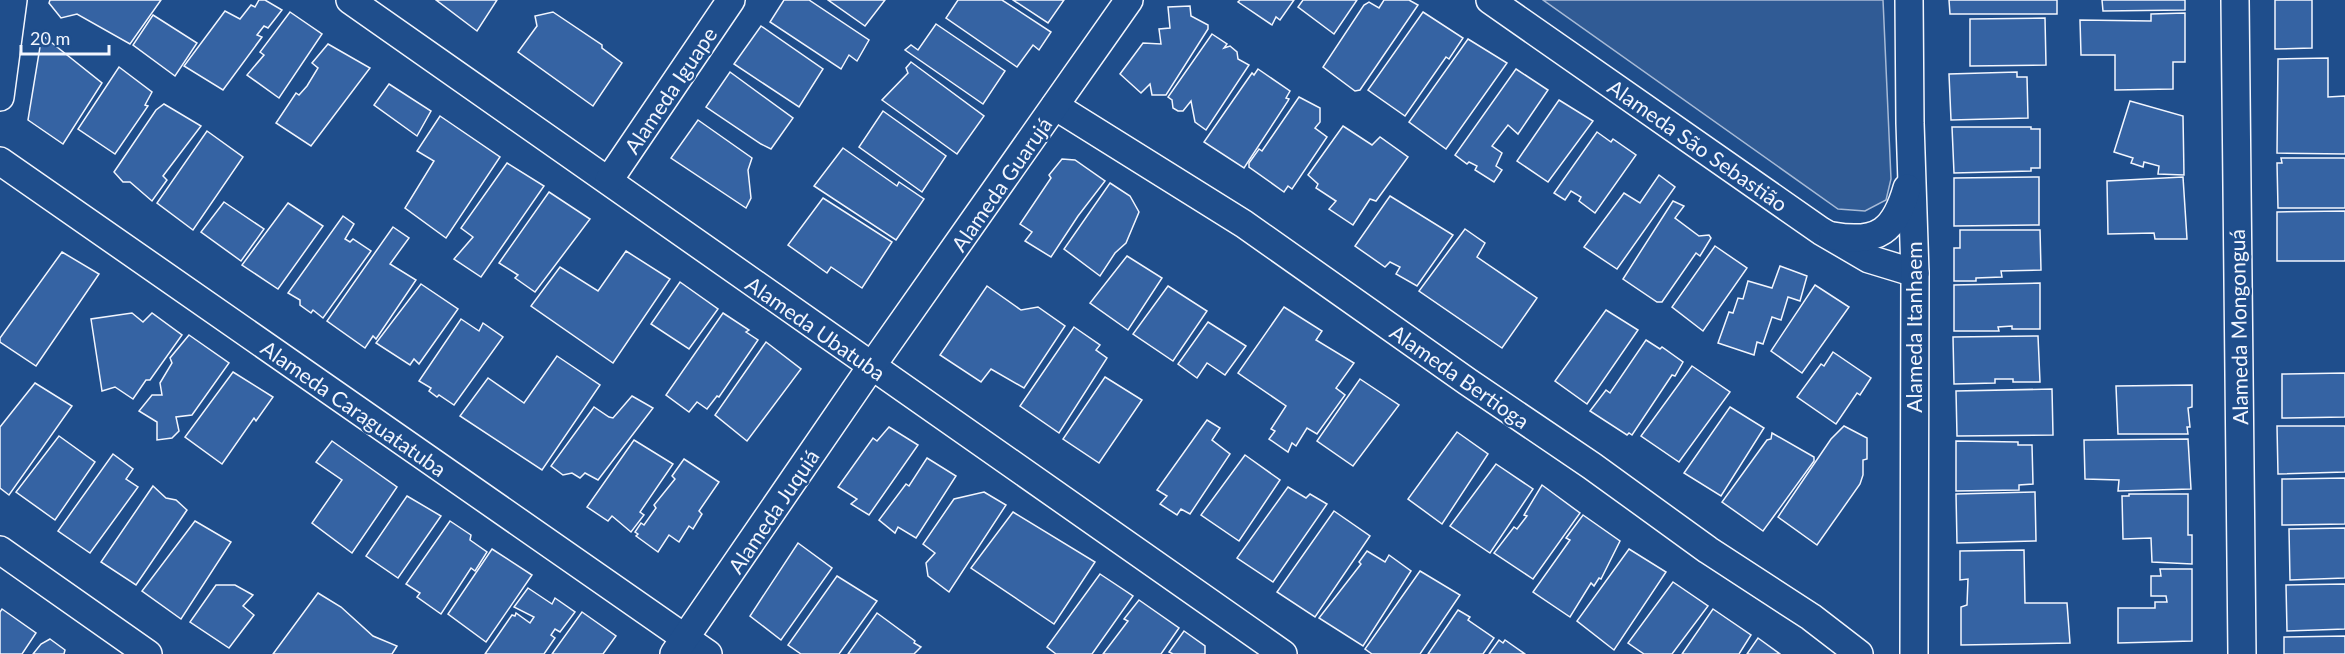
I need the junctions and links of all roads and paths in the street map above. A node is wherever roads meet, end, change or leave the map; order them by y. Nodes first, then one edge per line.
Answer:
1 (13, 0) edge
2 (351, 0) edge
3 (731, 0) edge
4 (1130, 0) edge
5 (1490, 0) edge
6 (1909, 0) edge
7 (2235, 0) edge
8 (0, 97) edge
9 (1055, 106) junction
10 (0, 161) edge
11 (1911, 173) junction
12 (609, 180) junction
13 (1829, 235) junction
14 (1915, 273) junction
15 (871, 367) junction
16 (0, 550) edge
17 (680, 646) edge
18 (148, 654) edge
19 (708, 654) edge
20 (1283, 654) edge
21 (1859, 654) edge
22 (1914, 654) edge
23 (2242, 654) edge

1 - 8 street
2 - 12 street, Alameda Ubatuba
3 - 12 street, Alameda Iguape
4 - 9 street, Alameda Guarujá
5 - 13 street, Alameda São Sebastião
6 - 11 street, Alameda Itanhaem
7 - 23 street, Alameda Mongonguá
9 - 15 street, Alameda Guarujá
9 - 21 street, Alameda Bertioga
10 - 17 street, Alameda Caraguatatuba
11 - 13 street
11 - 14 street, Alameda Itanhaem
12 - 15 street, Alameda Ubatuba
13 - 14 street, Alameda São Sebastião
14 - 22 street, Alameda Itanhaem
15 - 17 street, Alameda Juquiá
15 - 20 street, Alameda Ubatuba
16 - 18 street
17 - 19 street, Alameda Caraguatatuba

